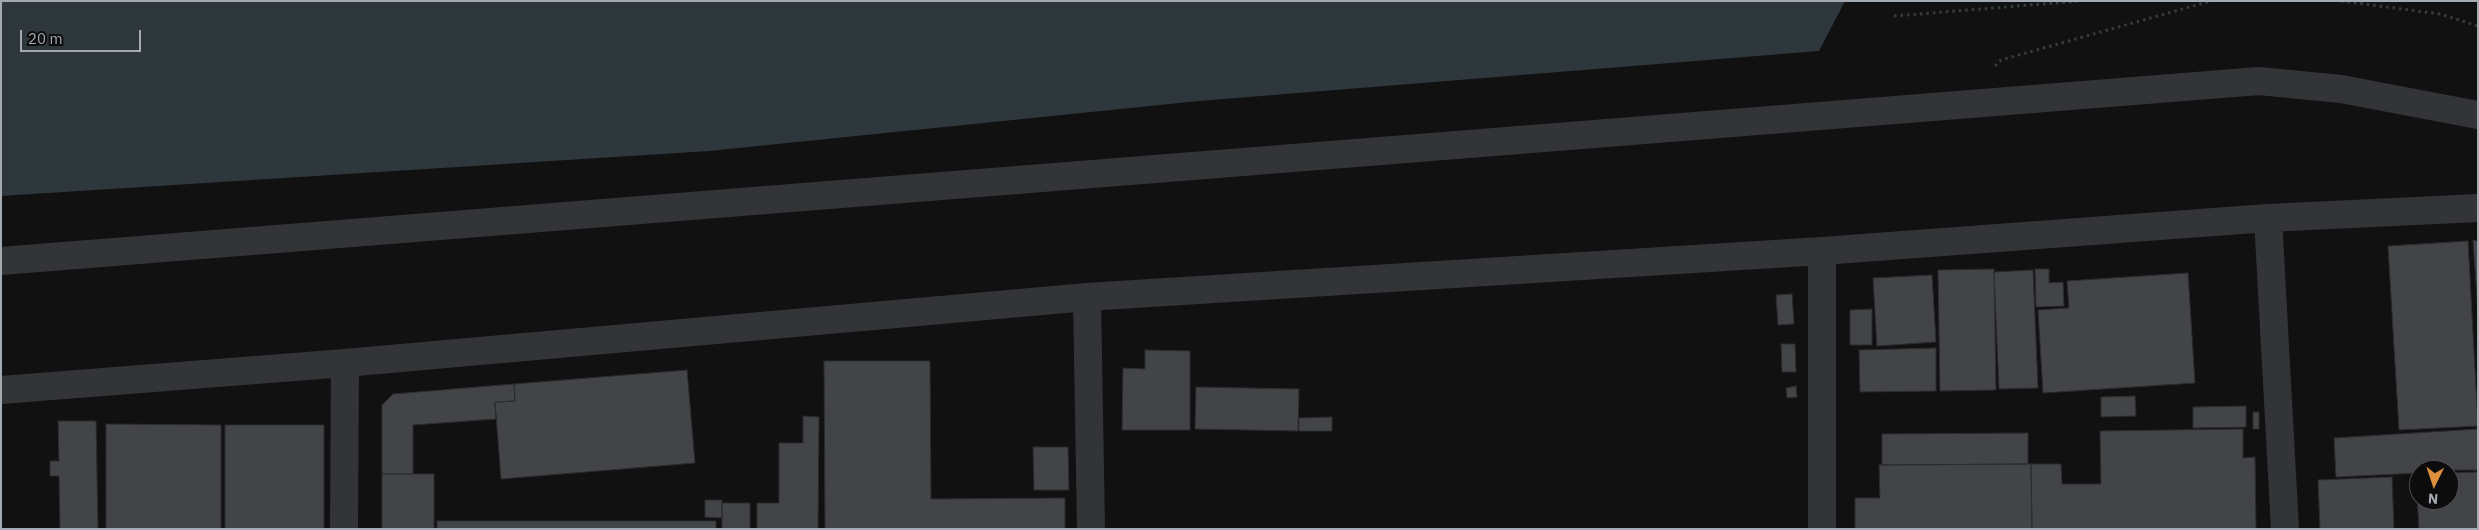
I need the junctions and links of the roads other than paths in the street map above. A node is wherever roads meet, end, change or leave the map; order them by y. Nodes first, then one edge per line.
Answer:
1 (2478, 115) edge
2 (2478, 208) edge
3 (2268, 218) junction
4 (1822, 251) junction
5 (1, 261) edge
6 (1088, 297) junction
7 (345, 363) junction
8 (1, 390) edge
9 (344, 529) edge
10 (1090, 529) edge
11 (1822, 529) edge
12 (2285, 529) edge

1 - 5 street
2 - 3 street
3 - 4 street
3 - 12 street
4 - 6 street
4 - 11 street
6 - 7 street
6 - 10 street
7 - 8 street
7 - 9 street

